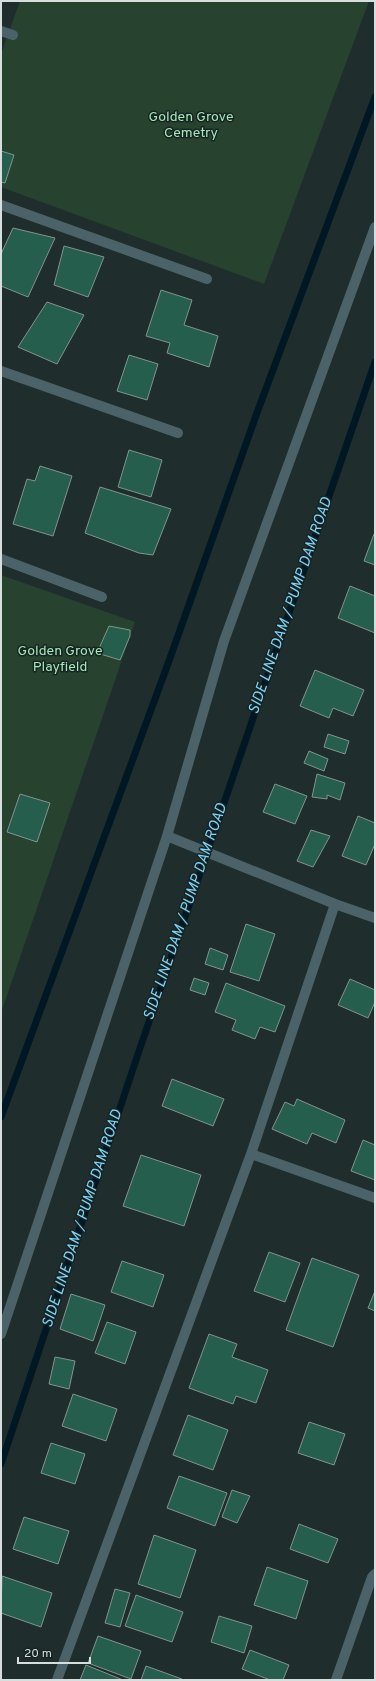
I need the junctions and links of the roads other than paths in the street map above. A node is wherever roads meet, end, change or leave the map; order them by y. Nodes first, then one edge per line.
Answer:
1 (1, 31) edge
2 (13, 35) dead end
3 (1, 205) edge
4 (375, 227) edge
5 (207, 279) dead end
6 (1, 371) edge
7 (178, 433) dead end
8 (1, 559) edge
9 (102, 597) dead end
10 (167, 836) junction
11 (335, 904) junction
12 (375, 918) edge
13 (251, 1154) junction
14 (375, 1198) edge
15 (1, 1334) edge
16 (375, 1574) edge
17 (57, 1680) edge
18 (336, 1680) edge

1 - 2 street
3 - 5 street
4 - 10 street
6 - 7 street
8 - 9 street
10 - 11 street
10 - 15 street
11 - 12 street
11 - 13 street
13 - 14 street
13 - 17 street
16 - 18 street

